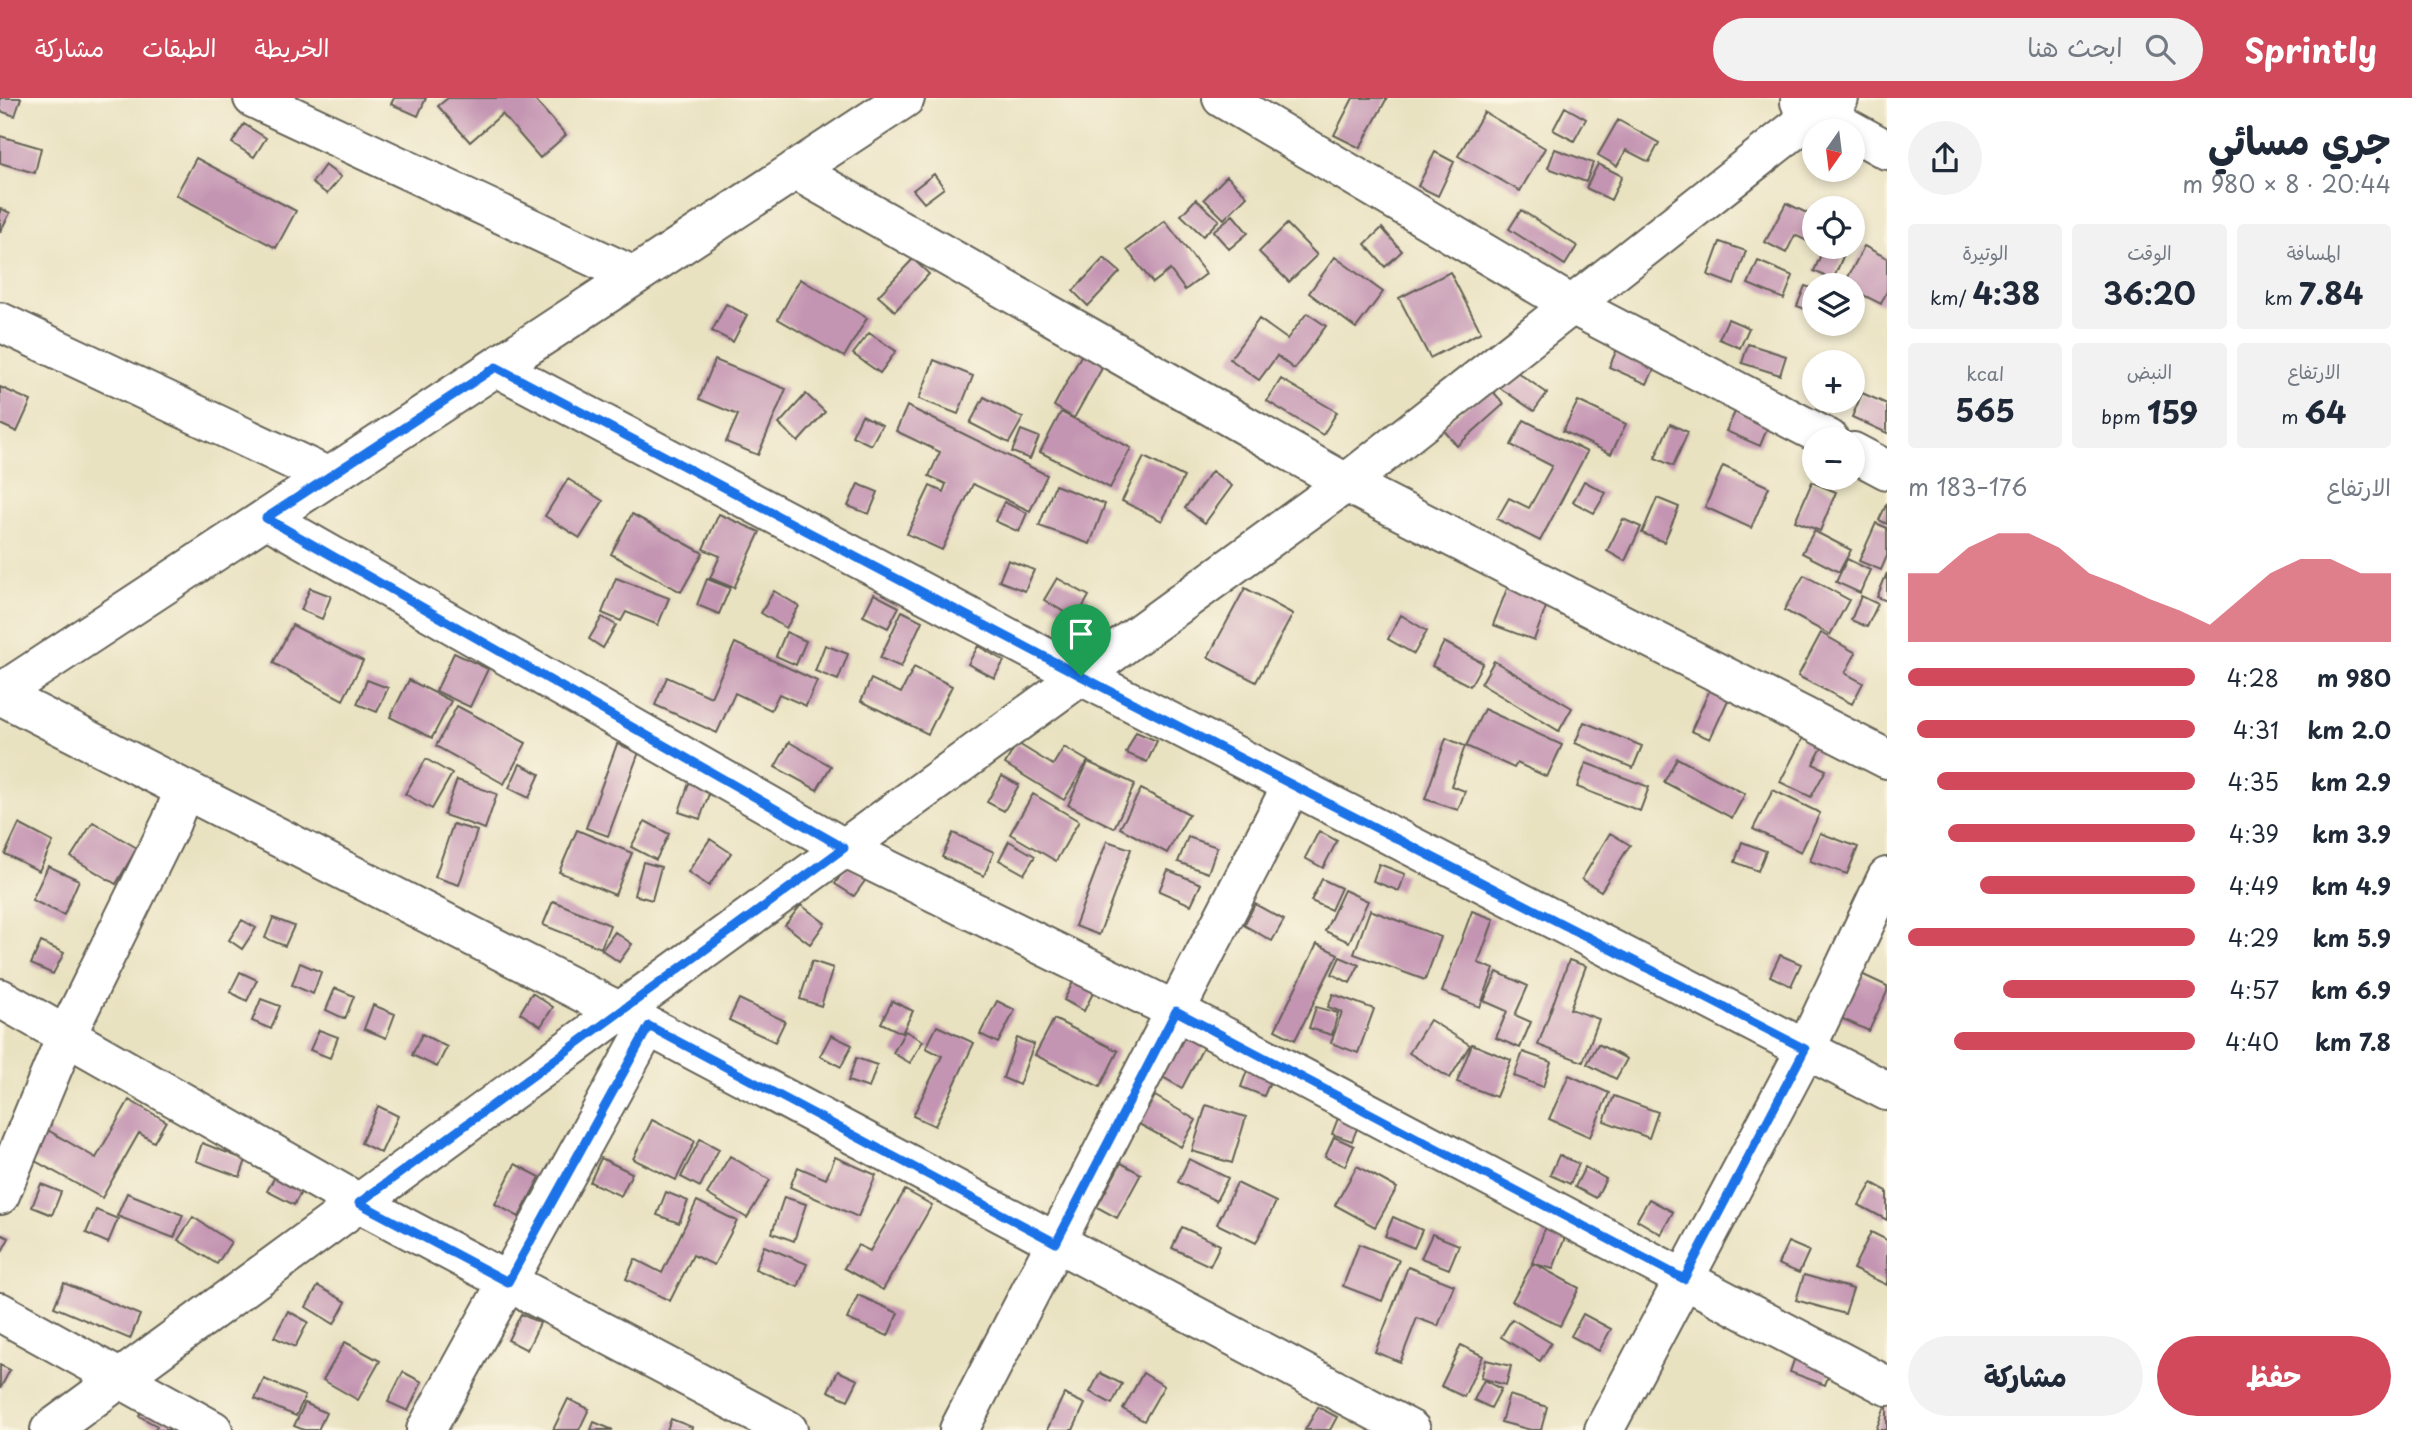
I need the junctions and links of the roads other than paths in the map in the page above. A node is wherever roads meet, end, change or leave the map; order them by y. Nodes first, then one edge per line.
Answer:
1 (253, 98) edge
2 (905, 98) edge
3 (1222, 98) edge
4 (1816, 102) edge
5 (1887, 150) edge
6 (795, 170) junction
7 (634, 276) junction
8 (1572, 305) junction
9 (0, 321) edge
10 (496, 367) junction
11 (1806, 427) edge
12 (1865, 458) edge
13 (1887, 470) edge
14 (329, 477) junction
15 (1346, 483) junction
16 (266, 518) junction
17 (1081, 676) junction
18 (0, 694) edge
19 (1887, 759) edge
20 (1292, 785) junction
21 (184, 789) junction
22 (844, 848) junction
23 (1887, 877) edge
24 (0, 998) edge
25 (1176, 1011) junction
26 (634, 1019) junction
27 (66, 1036) junction
28 (1805, 1049) junction
29 (1887, 1091) edge
30 (0, 1195) edge
31 (359, 1203) junction
32 (1056, 1243) junction
33 (1684, 1279) junction
34 (508, 1282) junction
35 (0, 1312) edge
36 (120, 1378) junction
37 (1887, 1385) edge
38 (50, 1430) edge
39 (213, 1430) edge
40 (426, 1430) edge
41 (788, 1430) edge
42 (959, 1430) edge
43 (1411, 1430) edge
44 (1604, 1430) edge

1 - 7 street
2 - 6 street
3 - 8 street
4 - 5 street
4 - 8 street
6 - 7 street
6 - 15 street
7 - 10 street
8 - 11 street
8 - 15 street
9 - 14 street
10 - 14 street
10 - 17 street
12 - 13 street
14 - 16 street
15 - 17 street
15 - 19 street
16 - 18 street
16 - 22 street
17 - 20 street
17 - 22 street
18 - 21 street
20 - 25 street
20 - 28 street
21 - 26 street
21 - 27 street
22 - 25 street
22 - 26 street
23 - 28 street
24 - 27 street
25 - 32 street
25 - 33 street
26 - 31 street
26 - 32 street
26 - 34 street
27 - 30 street
27 - 31 street
28 - 29 street
28 - 33 street
31 - 34 street
31 - 36 street
32 - 42 street
32 - 43 street
33 - 37 street
33 - 44 street
34 - 40 street
34 - 41 street
35 - 36 street
36 - 38 street
36 - 39 street

